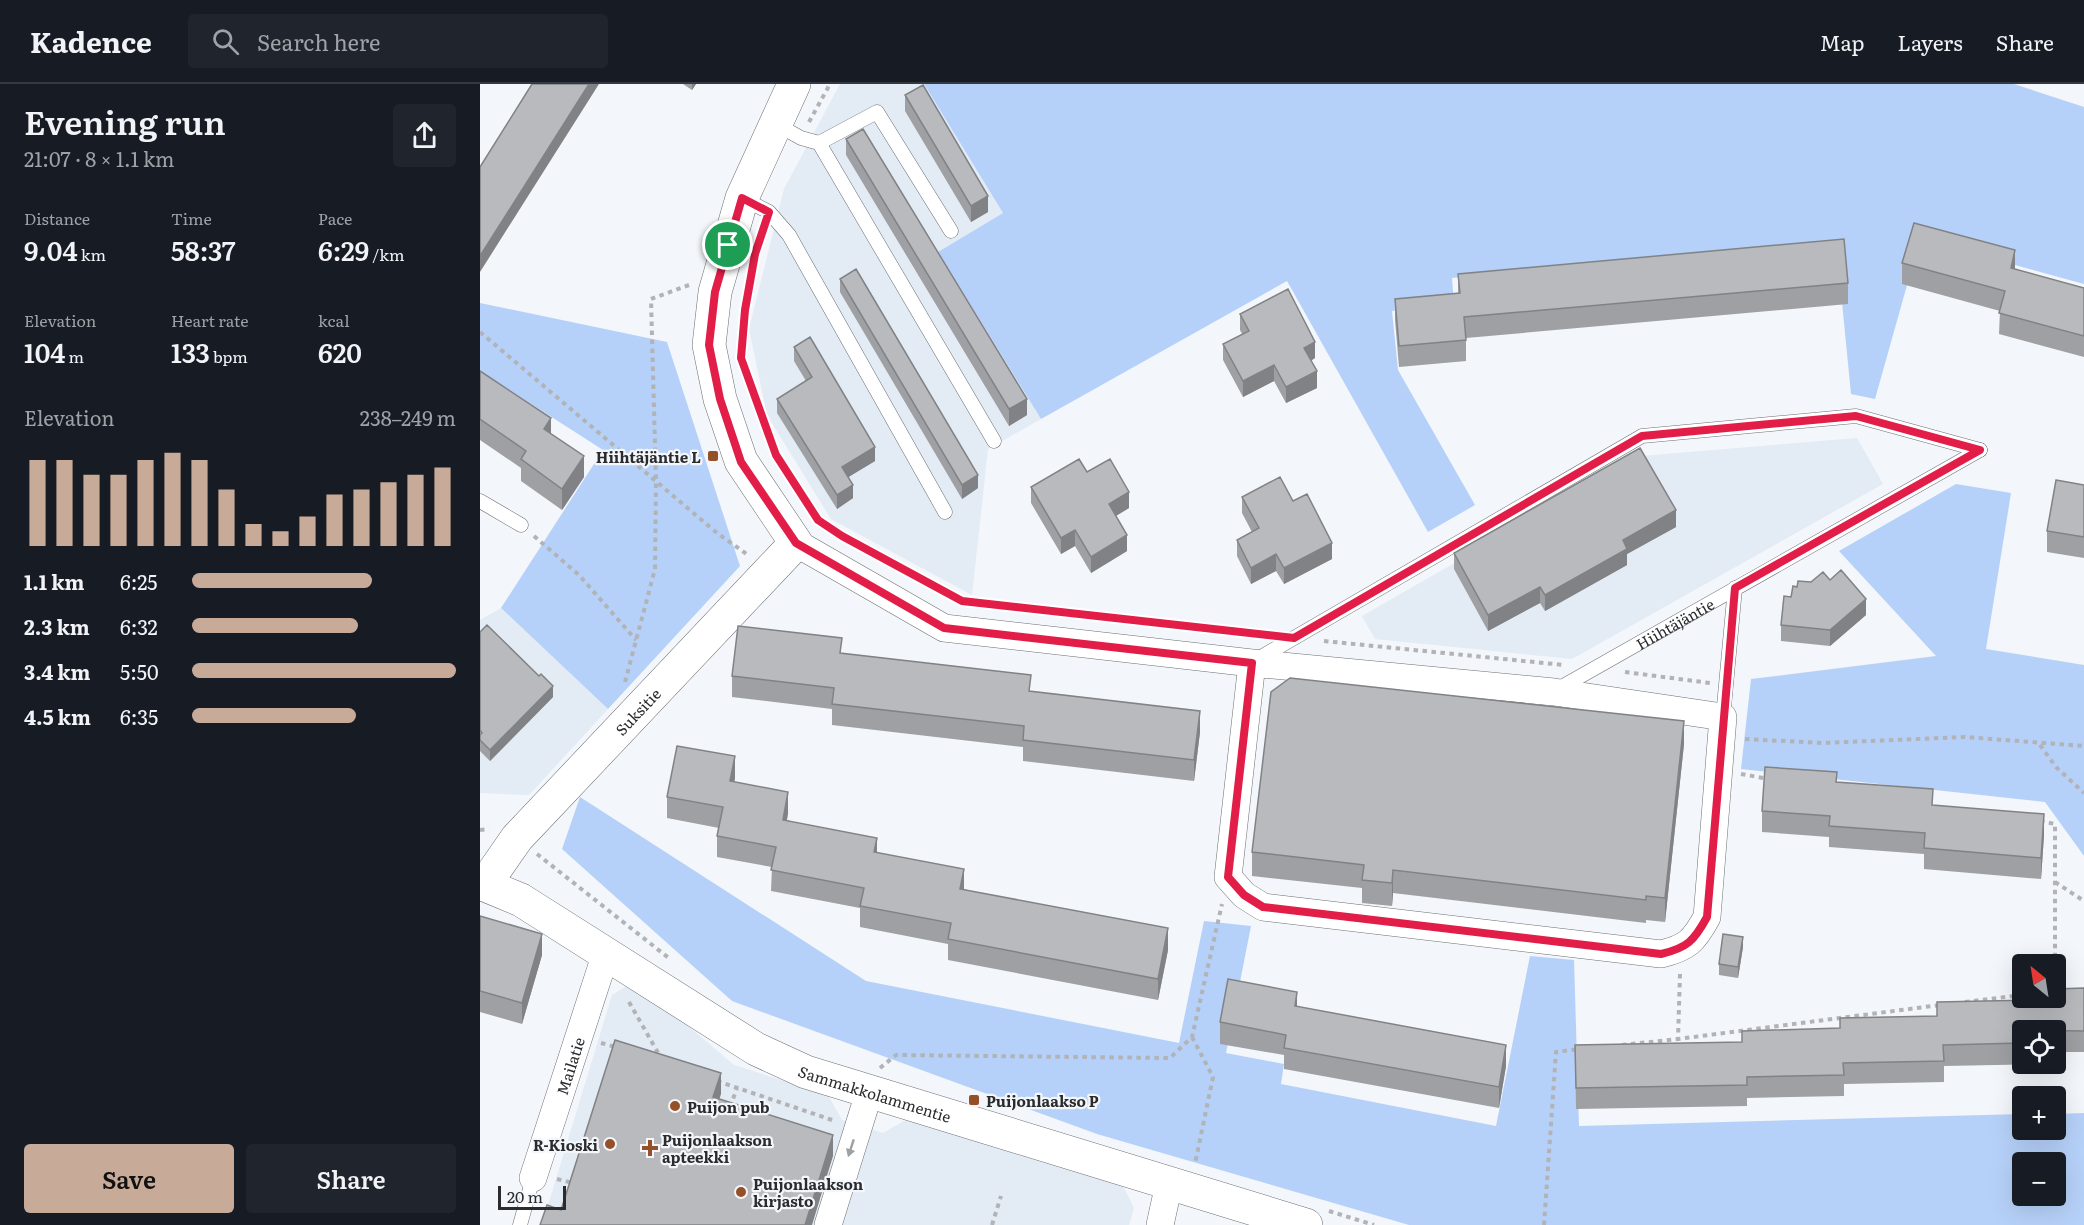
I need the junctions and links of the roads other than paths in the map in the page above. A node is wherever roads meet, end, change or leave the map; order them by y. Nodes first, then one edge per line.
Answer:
1 (794, 84) edge
2 (788, 130) junction
3 (819, 143) junction
4 (742, 198) junction
5 (951, 231) dead end
6 (994, 441) dead end
7 (480, 501) edge
8 (945, 512) dead end
9 (521, 525) road end
10 (796, 543) junction
11 (1735, 588) junction
12 (1252, 663) junction
13 (1554, 692) junction
14 (1723, 728) junction
15 (482, 883) edge
16 (606, 953) junction
17 (877, 1084) junction
18 (1182, 1176) junction
19 (541, 1177) joint
20 (1312, 1216) edge
21 (520, 1225) edge
22 (828, 1225) edge
23 (1160, 1225) edge

1 - 2 street
2 - 3 lane
2 - 4 street
3 - 5 lane
3 - 6 lane
4 - 8 lane
4 - 10 street
7 - 9 lane
10 - 12 street
10 - 15 street, Suksitie
11 - 12 lane, Hiihtäjäntie
11 - 13 lane, Hiihtäjäntie
11 - 14 lane
12 - 13 street
12 - 14 street
13 - 14 street
15 - 16 street, Sammakkolammentie
16 - 17 street, Sammakkolammentie
16 - 19 street, Mailatie
17 - 18 street, Sammakkolammentie
17 -> 22 street
18 - 20 street, Sammakkolammentie
18 - 23 street
19 - 21 lane

